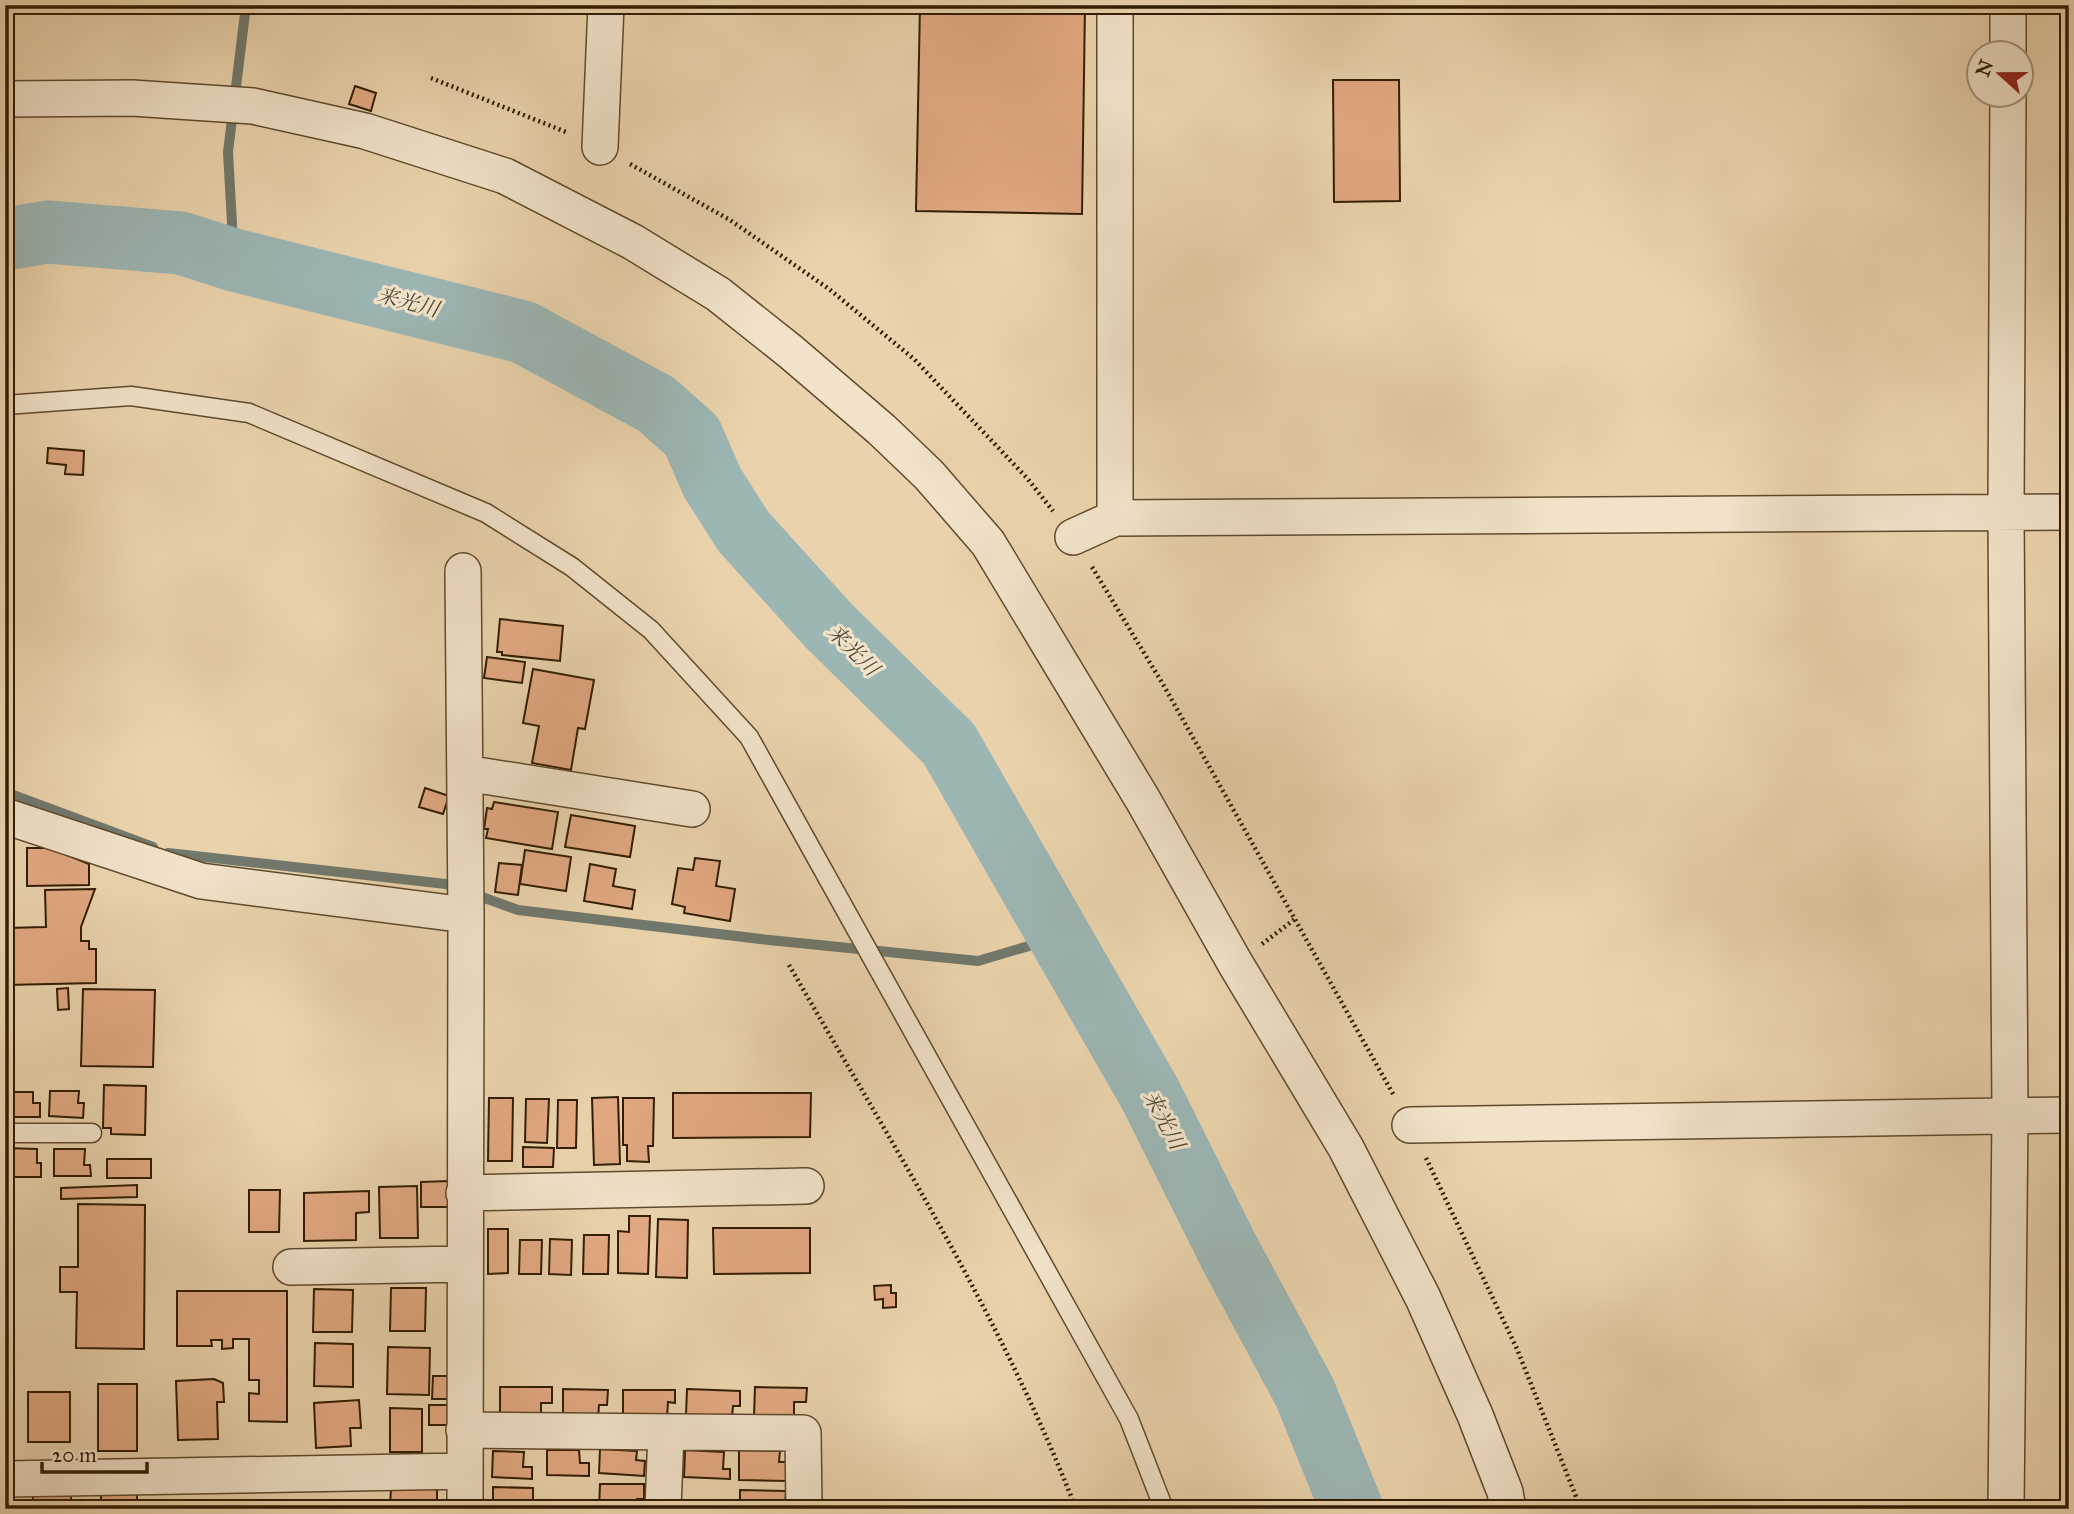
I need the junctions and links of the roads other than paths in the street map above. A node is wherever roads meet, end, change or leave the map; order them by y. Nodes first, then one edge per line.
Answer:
1 (606, 5) edge
2 (1115, 5) edge
3 (2008, 5) edge
4 (2008, 38) edge
5 (5, 99) edge
6 (2008, 108) edge
7 (600, 147) dead end
8 (5, 405) edge
9 (2006, 512) junction
10 (2069, 512) edge
11 (1115, 518) junction
12 (1073, 537) dead end
13 (463, 571) dead end
14 (465, 773) junction
15 (692, 809) dead end
16 (5, 816) edge
17 (466, 915) junction
18 (2010, 1115) junction
19 (2069, 1115) edge
20 (1410, 1125) dead end
21 (5, 1133) edge
22 (92, 1133) dead end
23 (806, 1186) dead end
24 (464, 1193) junction
25 (464, 1264) junction
26 (291, 1267) dead end
27 (464, 1430) junction
28 (666, 1432) junction
29 (464, 1471) junction
30 (5, 1479) edge
31 (465, 1509) edge
32 (663, 1509) edge
33 (804, 1509) edge
34 (1164, 1509) edge
35 (1508, 1509) edge
36 (2006, 1509) edge

1 - 7 street
2 - 11 street
3 - 4 street
5 - 35 street
6 - 9 street
8 - 34 lane
9 - 10 street
9 - 11 street
9 - 18 street
11 - 12 street
13 - 14 street
14 - 15 street
14 - 17 street
16 - 17 street
17 - 24 street
18 - 19 street
18 - 20 street
18 - 36 street
21 - 22 lane
23 - 24 street
24 - 25 street
25 - 26 street
25 - 27 street
27 - 28 street
27 - 29 street
28 - 32 street
28 - 33 street
29 - 30 street
29 - 31 street

